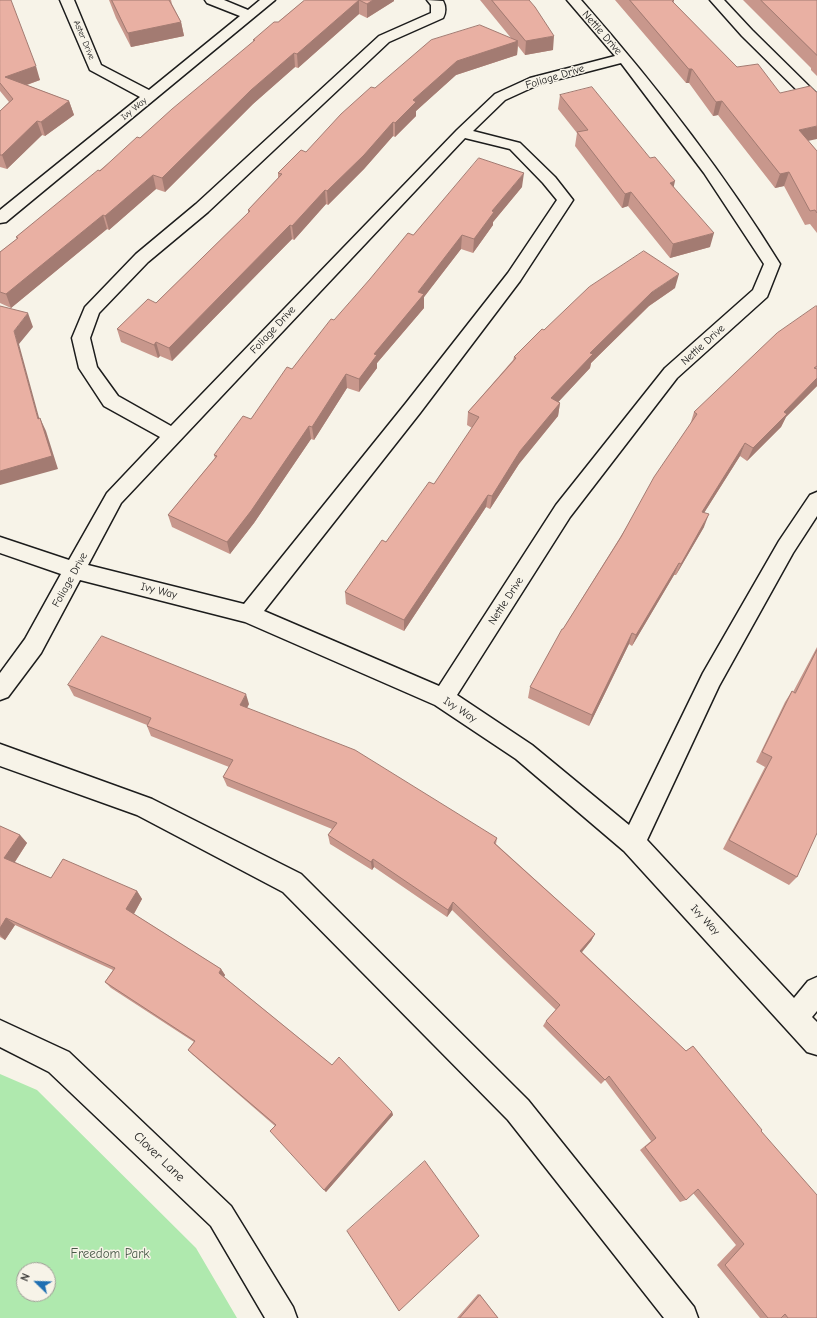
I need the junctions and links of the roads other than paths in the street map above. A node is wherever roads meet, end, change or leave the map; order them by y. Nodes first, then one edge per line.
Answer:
1 (67, 0) edge
2 (212, 0) edge
3 (268, 0) edge
4 (434, 0) edge
5 (574, 0) edge
6 (717, 0) edge
7 (249, 16) junction
8 (624, 58) junction
9 (150, 96) junction
10 (817, 102) edge
11 (462, 133) junction
12 (0, 218) edge
13 (173, 436) junction
14 (817, 500) edge
15 (0, 545) edge
16 (76, 571) junction
17 (249, 614) junction
18 (0, 690) edge
19 (443, 698) junction
20 (0, 755) edge
21 (633, 842) junction
22 (817, 990) edge
23 (795, 1017) junction
24 (0, 1033) edge
25 (817, 1042) edge
26 (282, 1318) edge
27 (683, 1318) edge

1 - 9 street, Aster Drive
2 - 7 street
3 - 7 street, Ivy Way
4 - 13 street
5 - 8 street, Nettle Drive
6 - 10 street
7 - 9 street, Ivy Way
8 - 11 street, Foliage Drive
8 - 19 street, Nettle Drive
9 - 12 street, Ivy Way
11 - 13 street, Foliage Drive
11 - 17 street
13 - 16 street, Foliage Drive
14 - 21 street
15 - 16 street, Ivy Way
16 - 17 street, Ivy Way
16 - 18 street, Foliage Drive
17 - 19 street, Ivy Way
19 - 21 street, Ivy Way
20 - 27 street
21 - 23 street, Ivy Way
22 - 23 street
23 - 25 street, Ivy Way
24 - 26 street, Clover Lane

